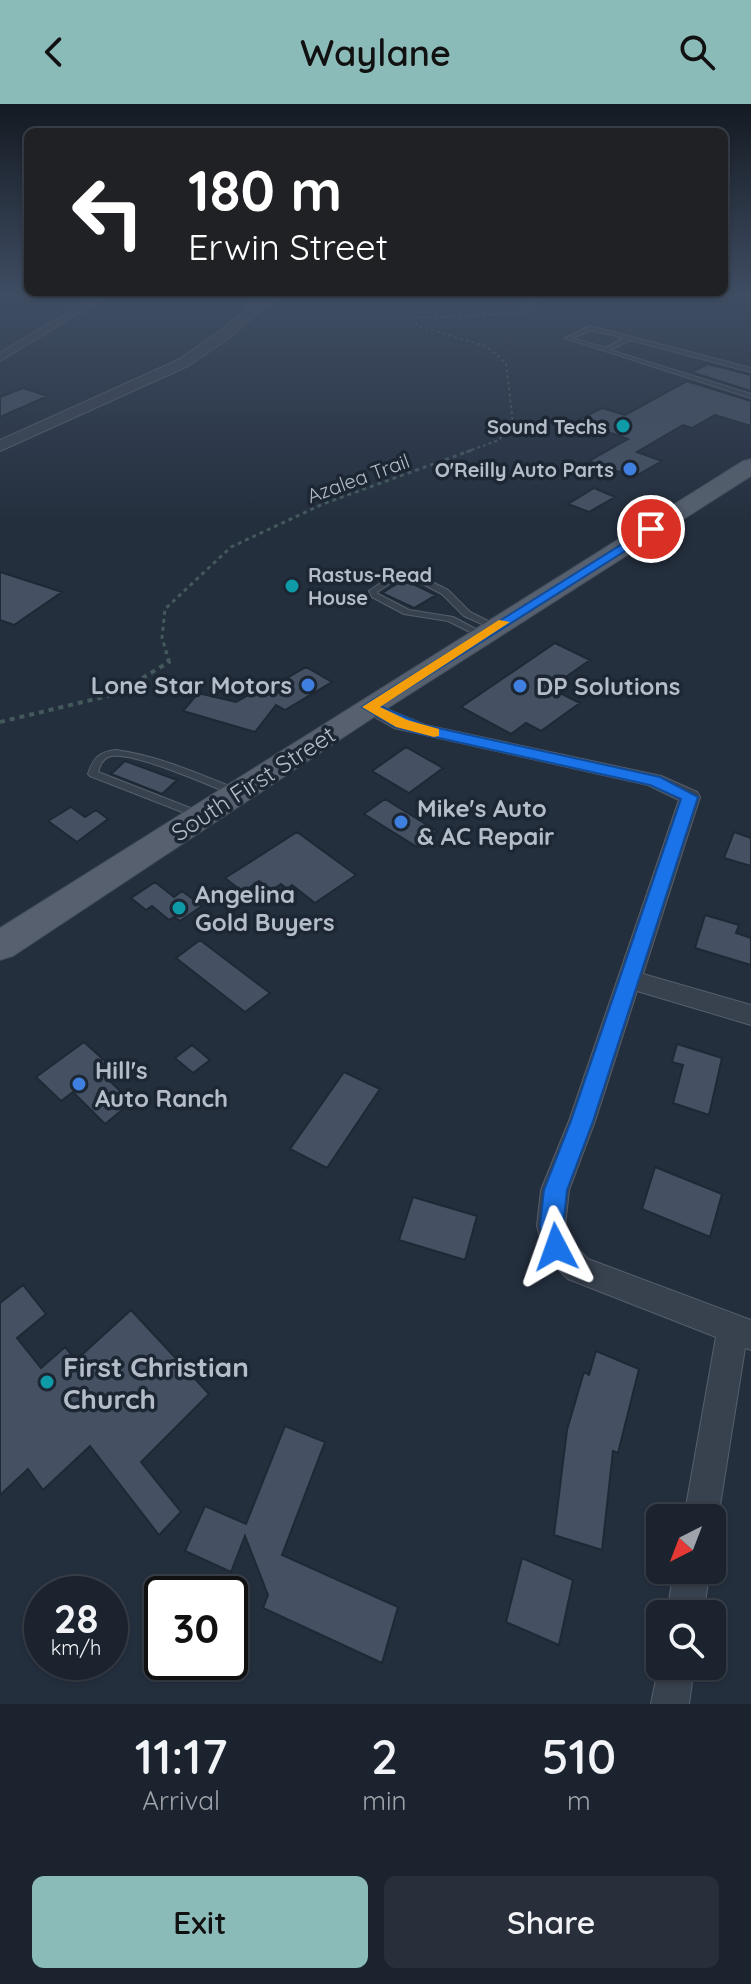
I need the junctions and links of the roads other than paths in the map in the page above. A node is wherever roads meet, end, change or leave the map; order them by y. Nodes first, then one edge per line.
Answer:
1 (166, 371) edge
2 (671, 371) edge
3 (751, 396) edge
4 (0, 446) edge
5 (751, 466) edge
6 (490, 631) junction
7 (370, 707) junction
8 (238, 793) junction
9 (202, 816) junction
10 (0, 946) edge
11 (628, 979) junction
12 (751, 1015) edge
13 (742, 1331) edge
14 (704, 1504) edge
15 (674, 1680) edge
16 (670, 1704) edge

1 - 4 street
2 - 3 lane
5 - 6 main road, South First Street
6 - 6 lane
6 - 7 main road, South First Street
7 - 8 main road, South First Street
7 - 11 street
8 - 9 main road, South First Street
8 - 9 lane
9 - 10 main road, South First Street
11 - 12 street
11 - 13 street
13 - 14 street
15 - 16 street

